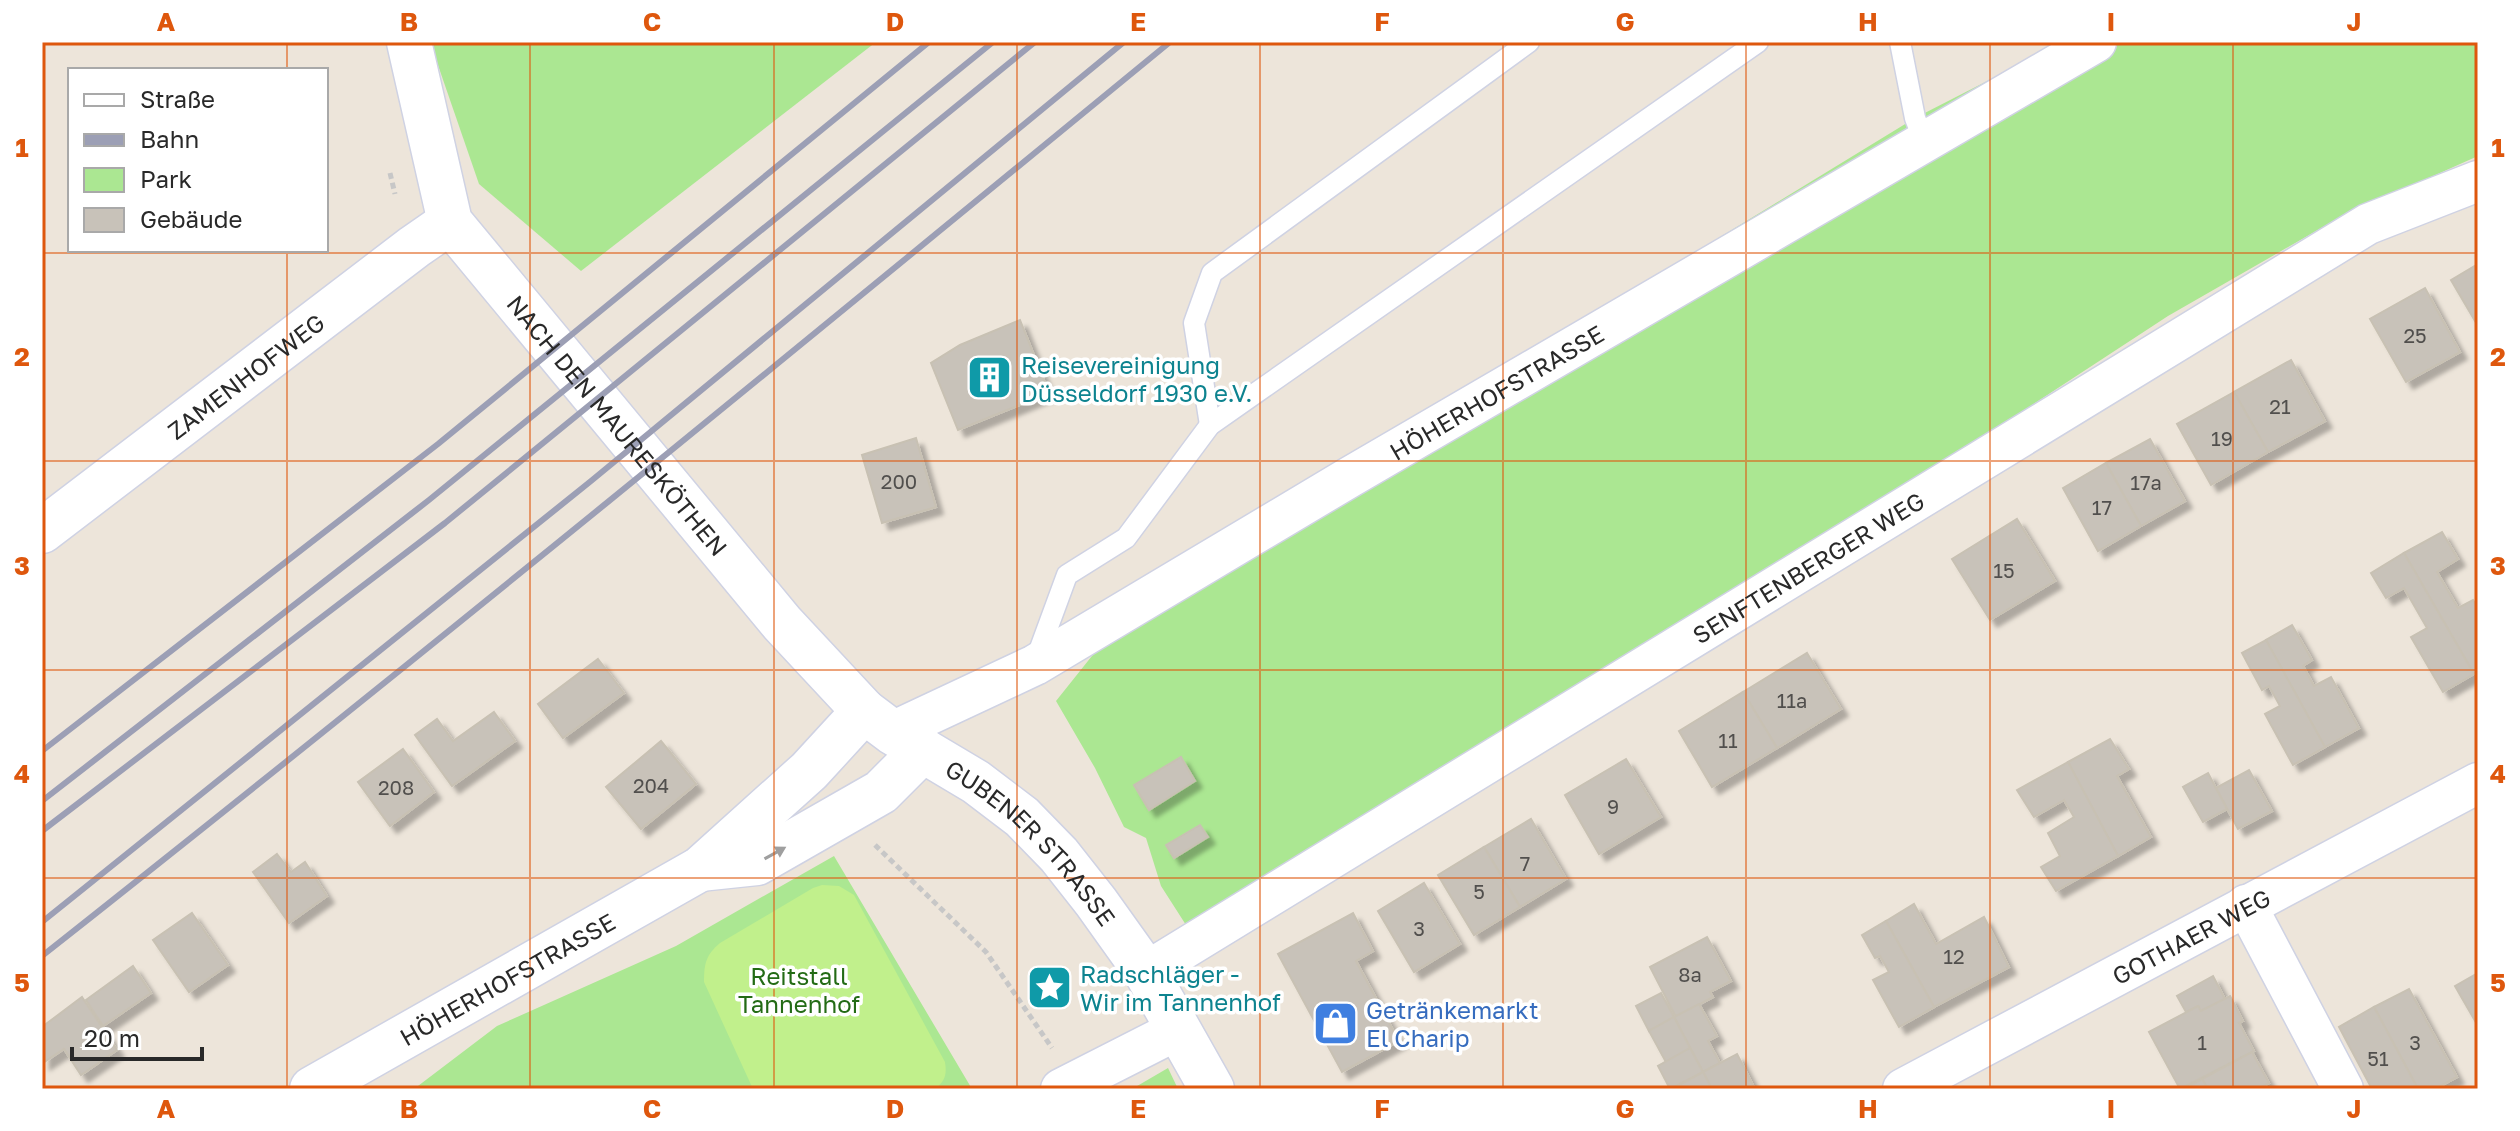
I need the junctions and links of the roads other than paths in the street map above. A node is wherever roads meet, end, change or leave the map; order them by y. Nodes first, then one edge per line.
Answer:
1 (409, 42) edge
2 (1529, 42) edge
3 (1758, 42) edge
4 (1900, 42) edge
5 (2096, 42) edge
6 (1924, 141) junction
7 (2478, 181) edge
8 (450, 222) junction
9 (1210, 425) junction
10 (42, 531) edge
11 (1035, 665) junction
12 (893, 731) junction
13 (2478, 783) edge
14 (700, 869) junction
15 (2246, 905) junction
16 (1146, 972) junction
17 (1179, 1029) junction
18 (1068, 1085) edge
19 (312, 1089) edge
20 (1212, 1089) edge
21 (1903, 1089) edge
22 (2343, 1089) edge

1 - 8 street, NACH DEN MAURESKÖTHEN
2 - 9 lane
3 - 9 lane
4 - 6 lane
5 - 6 street, HÖHERHOFSTRASSE
6 - 11 street, HÖHERHOFSTRASSE
7 - 16 street, SENFTENBERGER WEG
8 - 10 street, ZAMENHOFWEG
8 - 12 street, NACH DEN MAURESKÖTHEN
9 - 11 lane
11 - 12 street, HÖHERHOFSTRASSE
12 - 14 street, HÖHERHOFSTRASSE
14 -> 12 street, HÖHERHOFSTRASSE
12 - 16 street, GUBENER STRASSE
13 - 15 street, GOTHAER WEG
14 - 19 street, HÖHERHOFSTRASSE
15 - 21 street, GOTHAER WEG
15 - 22 street
16 - 17 street, GUBENER STRASSE
17 - 18 street
17 - 20 street, GUBENER STRASSE

